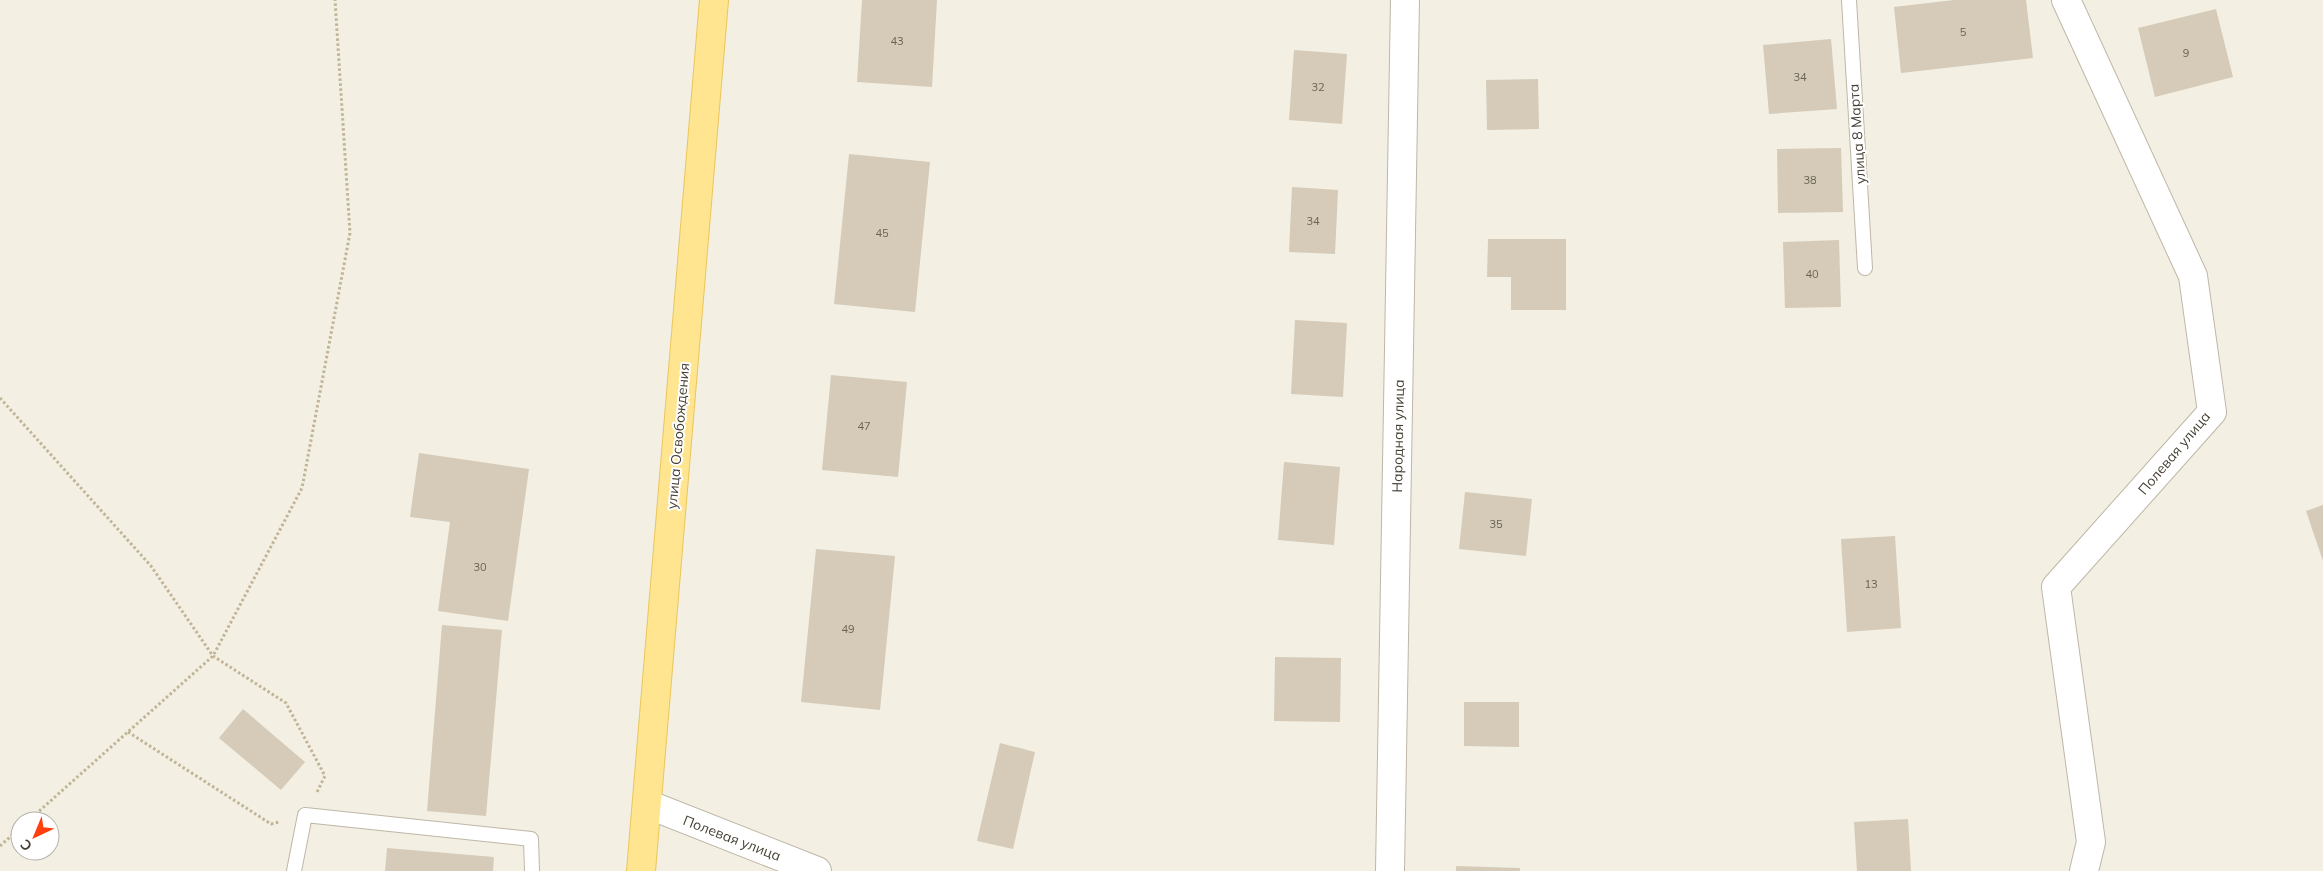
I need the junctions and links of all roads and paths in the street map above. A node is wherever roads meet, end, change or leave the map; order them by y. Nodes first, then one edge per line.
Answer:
1 (335, 0) edge
2 (714, 0) edge
3 (1405, 0) edge
4 (1849, 0) edge
5 (2066, 0) edge
6 (1865, 268) dead end
7 (0, 398) edge
8 (213, 656) junction
9 (128, 732) junction
10 (647, 804) junction
11 (39, 811) edge
12 (305, 815) junction
13 (10, 837) edge
14 (0, 846) edge
15 (294, 871) edge
16 (532, 871) edge
17 (641, 871) edge
18 (817, 871) edge
19 (1390, 871) edge
20 (2084, 871) edge

1 - 8 path
2 - 10 main road, улица Освобождения
3 - 19 street, Народная улица
4 - 6 lane, улица 8 Марта
5 - 20 street, Полевая улица
7 - 8 path
8 - 9 path
8 - 12 path
9 - 11 path
9 - 12 path
10 - 17 main road, улица Освобождения
10 - 18 street, Полевая улица
12 - 15 lane
12 - 16 lane
13 - 14 path

